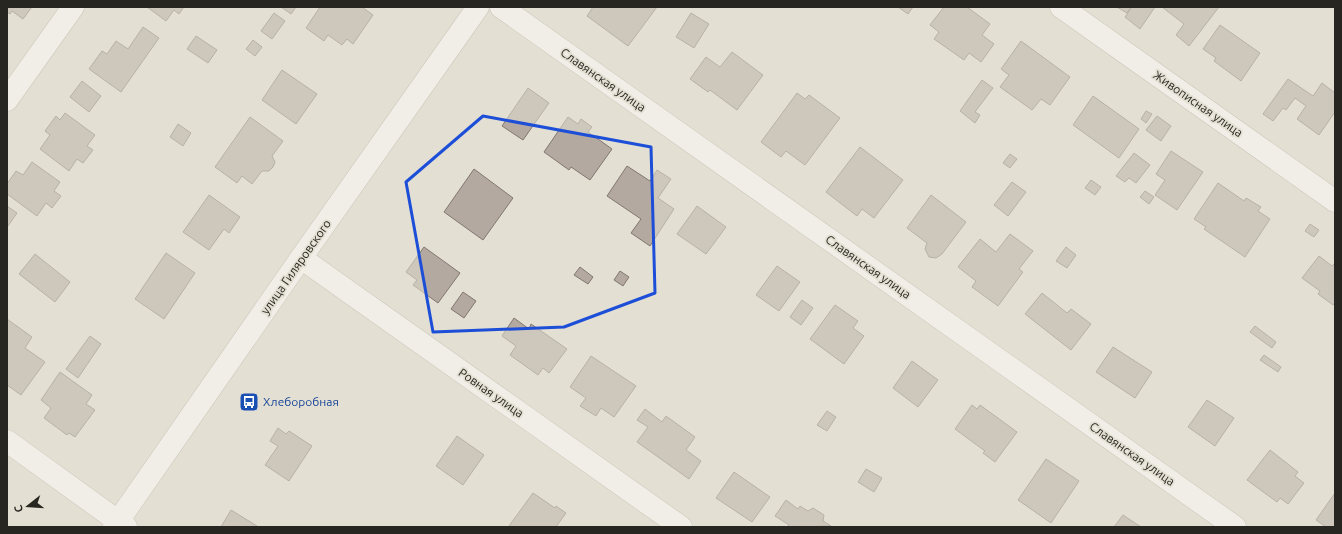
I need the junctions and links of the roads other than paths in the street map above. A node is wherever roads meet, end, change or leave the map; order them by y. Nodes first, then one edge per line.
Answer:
1 (73, 7) edge
2 (478, 7) edge
3 (501, 7) edge
4 (1061, 7) edge
5 (7, 100) edge
6 (1335, 201) edge
7 (301, 258) junction
8 (7, 441) edge
9 (119, 525) edge
10 (682, 527) edge
11 (1235, 527) edge

1 - 5 street
2 - 7 street, улица Гиляровского
3 - 11 street, Славянская улица
4 - 6 street, Живописная улица
7 - 9 street, улица Гиляровского
7 - 10 street, Ровная улица
8 - 9 street

